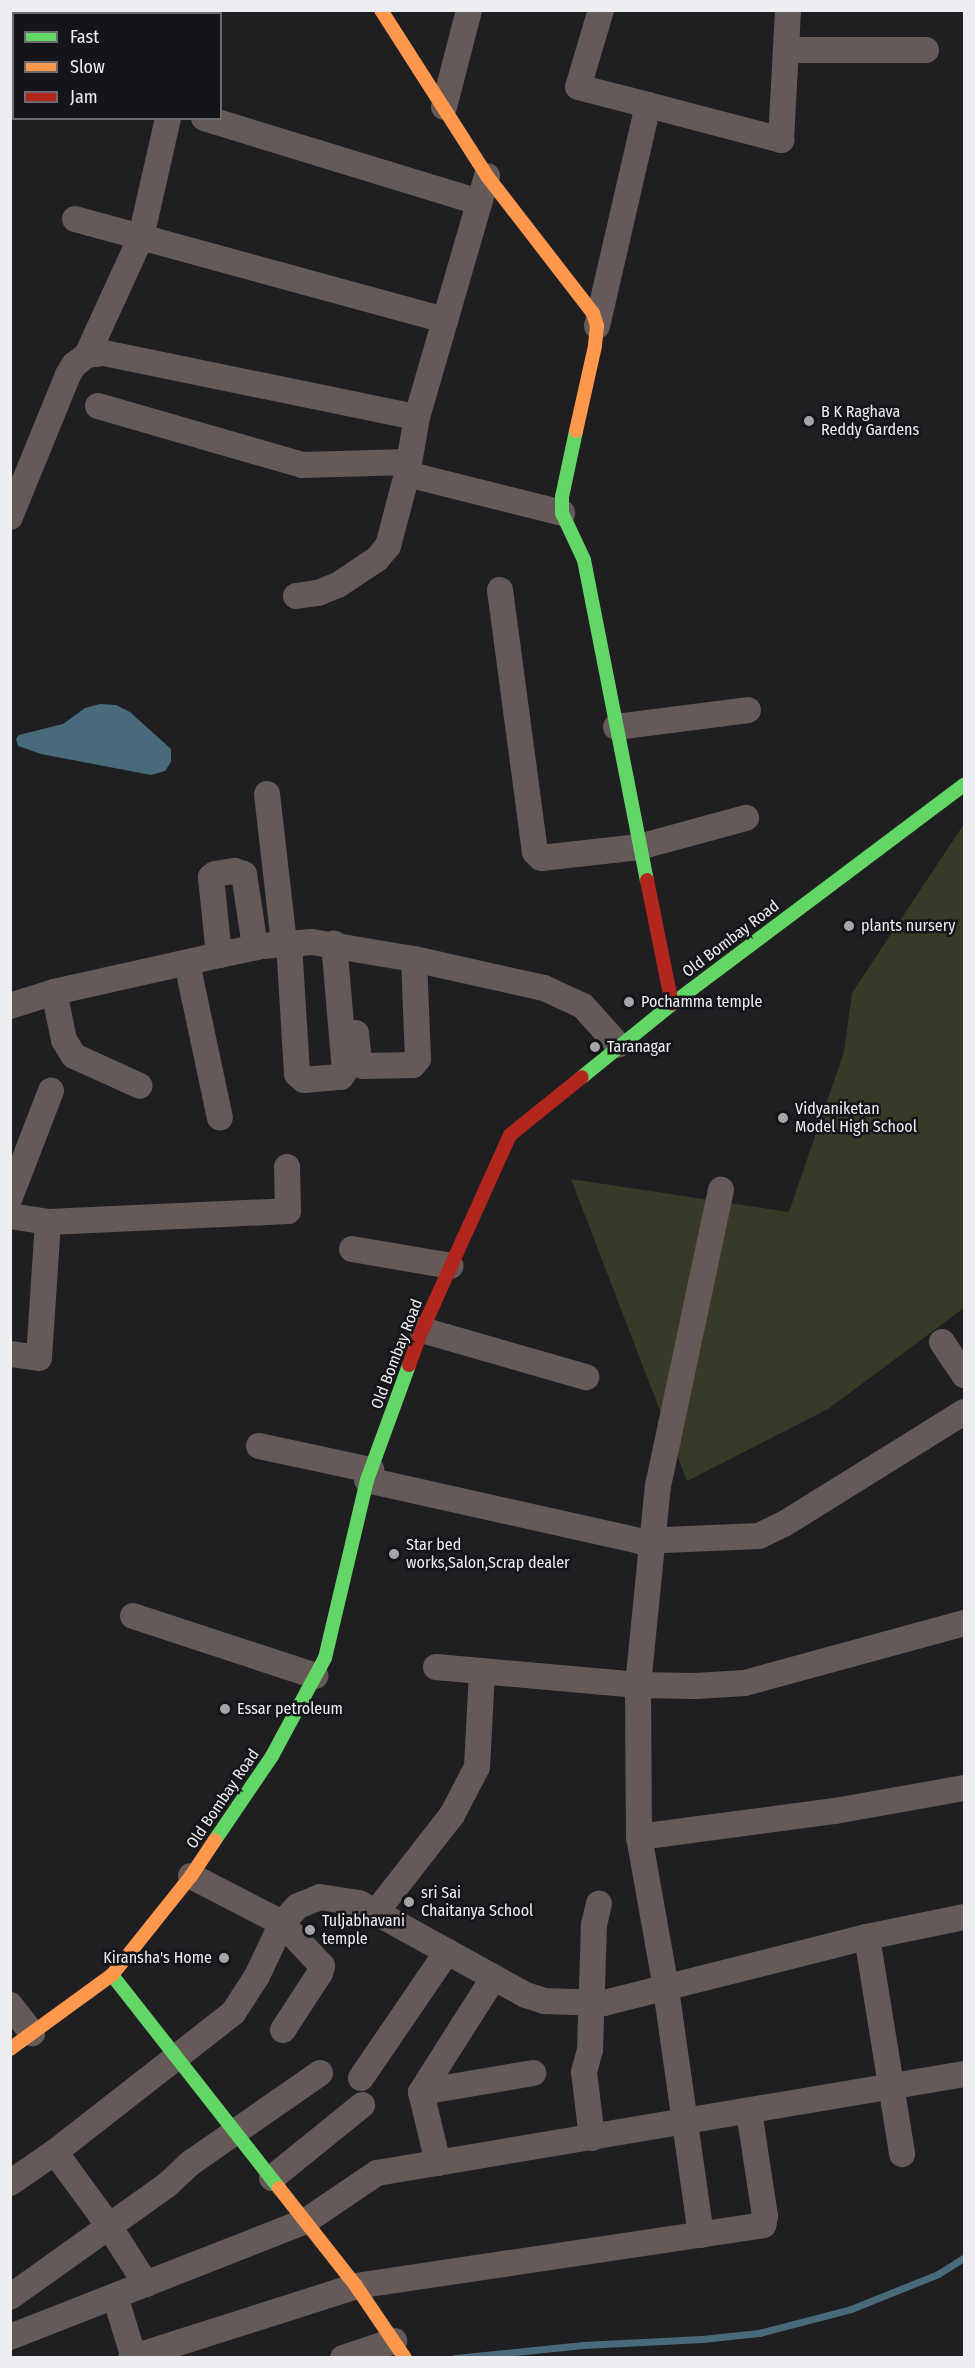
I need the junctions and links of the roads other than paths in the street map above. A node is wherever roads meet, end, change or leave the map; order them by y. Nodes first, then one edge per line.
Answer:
1 (381, 10) edge
2 (469, 10) edge
3 (601, 10) edge
4 (788, 10) edge
5 (786, 50) junction
6 (926, 50) dead end
7 (648, 105) junction
8 (444, 107) junction
9 (168, 120) edge
10 (211, 120) edge
11 (488, 176) junction
12 (479, 202) junction
13 (75, 219) dead end
14 (141, 237) junction
15 (445, 320) junction
16 (597, 326) junction
17 (87, 355) junction
18 (98, 406) dead end
19 (417, 417) junction
20 (408, 468) junction
21 (562, 513) junction
22 (10, 517) edge
23 (500, 590) dead end
24 (296, 596) dead end
25 (748, 710) dead end
26 (616, 727) junction
27 (964, 784) edge
28 (267, 795) dead end
29 (746, 818) dead end
30 (639, 847) junction
31 (286, 943) junction
32 (341, 945) junction
33 (255, 947) junction
34 (219, 955) junction
35 (414, 959) junction
36 (187, 963) junction
37 (54, 992) junction
38 (672, 1004) junction
39 (10, 1006) edge
40 (618, 1045) junction
41 (140, 1086) dead end
42 (51, 1091) dead end
43 (220, 1118) dead end
44 (287, 1167) dead end
45 (721, 1190) dead end
46 (10, 1197) edge
47 (10, 1216) edge
48 (48, 1222) junction
49 (352, 1249) dead end
50 (451, 1266) junction
51 (422, 1330) junction
52 (942, 1342) dead end
53 (10, 1354) edge
54 (964, 1376) edge
55 (586, 1377) dead end
56 (964, 1412) edge
57 (259, 1446) dead end
58 (369, 1475) junction
59 (654, 1539) junction
60 (133, 1616) dead end
61 (964, 1623) edge
62 (436, 1667) dead end
63 (482, 1671) junction
64 (315, 1676) junction
65 (638, 1685) junction
66 (964, 1788) edge
67 (639, 1837) junction
68 (191, 1876) junction
69 (599, 1904) dead end
70 (377, 1911) junction
71 (964, 1917) edge
72 (282, 1923) junction
73 (867, 1937) junction
74 (447, 1952) junction
75 (112, 1975) junction
76 (494, 1977) junction
77 (666, 1988) junction
78 (590, 2002) junction
79 (10, 2005) edge
80 (283, 2030) dead end
81 (32, 2033) junction
82 (10, 2049) edge
83 (177, 2055) junction
84 (320, 2073) dead end
85 (533, 2073) dead end
86 (964, 2074) edge
87 (361, 2078) dead end
88 (891, 2086) junction
89 (421, 2091) junction
90 (362, 2105) dead end
91 (749, 2111) junction
92 (687, 2122) junction
93 (236, 2132) junction
94 (591, 2138) junction
95 (55, 2152) junction
96 (902, 2154) dead end
97 (438, 2163) junction
98 (272, 2178) junction
99 (10, 2183) edge
100 (306, 2221) junction
101 (109, 2226) junction
102 (701, 2235) junction
103 (146, 2284) junction
104 (356, 2286) junction
105 (115, 2296) junction
106 (10, 2297) edge
107 (10, 2337) edge
108 (401, 2351) edge
109 (133, 2357) edge
110 (343, 2358) edge

1 - 8 main road
2 - 8 street
3 - 7 street
4 - 5 street
5 - 6 street
5 - 7 street
7 - 16 street
8 - 11 main road
9 - 14 street
10 - 12 street
11 - 12 street
11 - 16 main road
12 - 15 street
13 - 14 street
14 - 15 street
14 - 17 street
15 - 19 street
16 - 21 main road
17 - 19 street
17 - 22 street
18 - 20 street
19 - 20 street
20 - 21 street
20 - 24 street
21 - 26 main road
23 - 30 street
25 - 26 street
26 - 30 main road
27 - 38 main road, Old Bombay Road
28 - 31 street
29 - 30 street
30 - 38 main road
31 - 32 street
31 - 32 street
31 - 33 street
32 - 35 street
32 - 35 street
33 - 34 street
33 - 34 street
34 - 36 street
35 - 40 street
36 - 37 street
36 - 43 street
37 - 39 street
37 - 41 street
38 - 40 main road, Old Bombay Road
40 - 50 main road, Old Bombay Road
42 - 46 street
44 - 48 street
45 - 59 street
47 - 48 street
48 - 53 street
49 - 50 street
50 - 51 main road, Old Bombay Road
51 - 55 street
51 - 58 main road, Old Bombay Road
52 - 54 street
56 - 59 street
57 - 58 street
58 - 59 street
58 - 64 main road, Old Bombay Road
59 - 65 street
60 - 64 street
61 - 65 street
62 - 63 street
63 - 65 street
63 - 70 street
64 - 68 main road, Old Bombay Road
65 - 67 street
66 - 67 street
67 - 77 street
68 - 72 street
68 - 75 main road, Old Bombay Road
69 - 78 street
70 - 72 street
70 - 74 street
71 - 73 street
72 - 80 street
72 - 83 street
73 - 77 street
73 - 88 street
74 - 76 street
74 - 87 street
75 - 81 main road, Old Bombay Road
75 - 83 main road
76 - 78 street
76 - 89 street
77 - 78 street
77 - 92 street
78 - 94 street
79 - 81 street
81 - 82 main road, Old Bombay Road
83 - 93 main road
83 - 95 street
84 - 93 street
85 - 89 street
86 - 88 street
88 - 91 street
88 - 96 street
89 - 97 street
90 - 98 street
91 - 92 street
91 - 102 street
92 - 94 street
92 - 102 street
93 - 98 main road
93 - 101 street
94 - 97 street
95 - 99 street
95 - 101 street
97 - 100 street
98 - 100 main road
100 - 103 street
100 - 104 main road
101 - 103 street
101 - 106 street
102 - 104 street
103 - 105 street
104 - 108 main road
104 - 109 street
105 - 107 street
105 - 109 street
108 - 110 street

